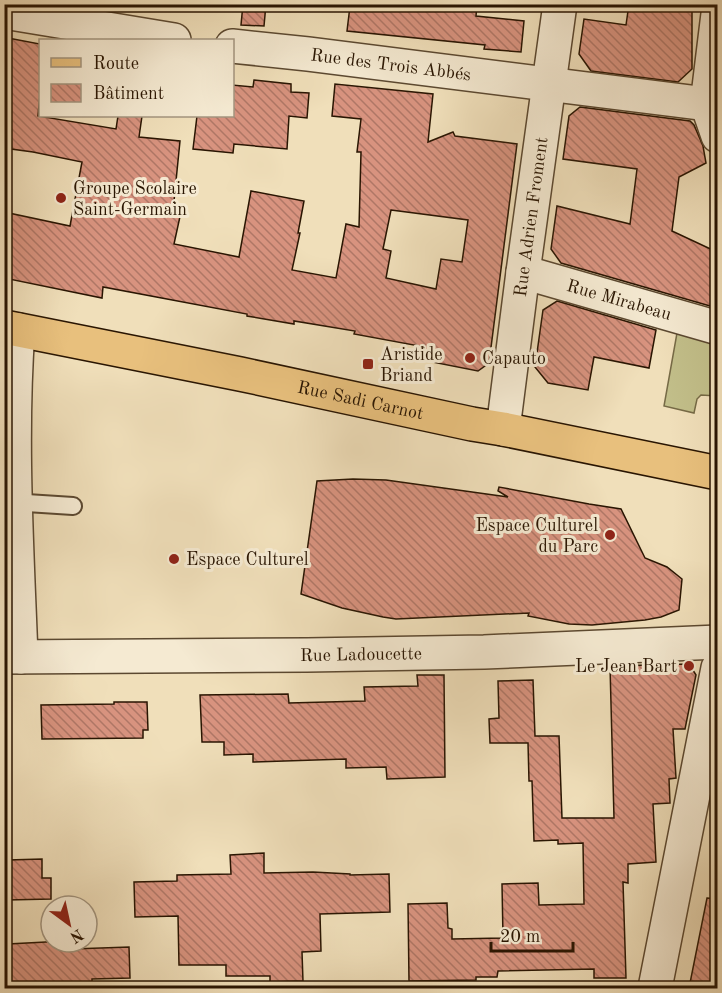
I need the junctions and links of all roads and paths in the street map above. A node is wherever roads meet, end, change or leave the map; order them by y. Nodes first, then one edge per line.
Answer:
1 (561, 4) edge
2 (4, 12) edge
3 (717, 14) edge
4 (168, 39) edge
5 (234, 46) edge
6 (550, 83) junction
7 (709, 89) junction
8 (717, 136) edge
9 (523, 272) junction
10 (717, 328) edge
11 (11, 329) edge
12 (502, 429) junction
13 (717, 473) edge
14 (10, 502) edge
15 (73, 506) dead end
16 (717, 642) edge
17 (13, 657) edge
18 (717, 668) edge
19 (655, 988) edge

1 - 6 street, Rue Adrien Froment
2 - 4 street
3 - 7 street
5 - 6 street, Rue des Trois Abbés
6 - 7 street, Rue des Trois Abbés
6 - 9 street, Rue Adrien Froment
7 - 8 street
9 - 10 street, Rue Mirabeau
9 - 12 street, Rue Adrien Froment
11 - 12 main road, Rue Sadi Carnot
11 - 14 street
12 - 13 main road, Rue Sadi Carnot
14 - 15 lane
14 - 17 street
16 - 17 street, Rue Ladoucette
18 - 19 street

